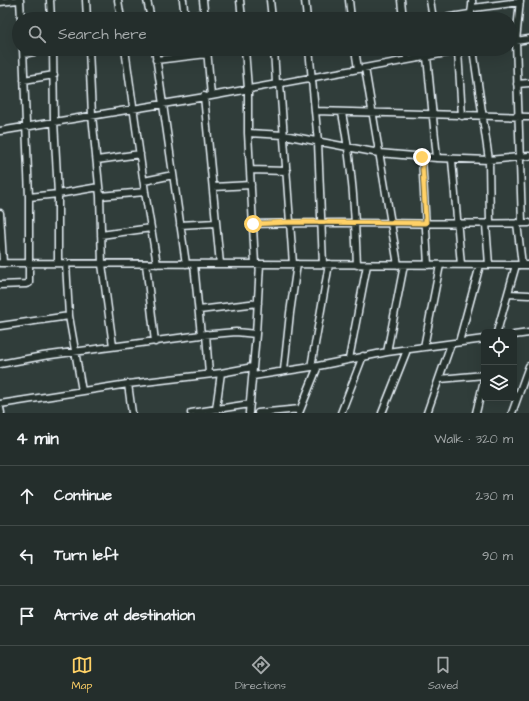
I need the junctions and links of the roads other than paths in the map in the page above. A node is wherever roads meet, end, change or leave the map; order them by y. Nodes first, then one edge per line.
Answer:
1 (19, 0) edge
2 (50, 0) edge
3 (86, 0) edge
4 (118, 0) edge
5 (147, 0) edge
6 (184, 0) edge
7 (203, 0) edge
8 (240, 0) edge
9 (270, 0) edge
10 (305, 0) edge
11 (349, 0) edge
12 (401, 0) edge
13 (430, 0) edge
14 (472, 0) edge
15 (520, 1) edge
16 (0, 2) edge
17 (20, 12) edge
18 (51, 12) edge
19 (87, 12) edge
20 (119, 12) edge
21 (150, 12) edge
22 (185, 12) edge
23 (204, 12) edge
24 (241, 12) edge
25 (271, 12) edge
26 (306, 12) edge
27 (350, 12) edge
28 (402, 12) edge
29 (432, 12) edge
30 (471, 12) edge
31 (475, 12) edge
32 (517, 18) edge
33 (529, 39) edge
34 (517, 40) edge
35 (23, 56) edge
36 (53, 56) edge
37 (89, 56) edge
38 (126, 56) edge
39 (156, 56) edge
40 (179, 56) edge
41 (207, 56) edge
42 (245, 56) edge
43 (275, 56) edge
44 (310, 56) edge
45 (358, 56) edge
46 (407, 56) edge
47 (458, 56) edge
48 (474, 56) edge
49 (514, 56) edge
50 (427, 57) joint
51 (156, 60) junction
52 (407, 60) junction
53 (362, 68) junction
54 (54, 75) junction
55 (312, 77) junction
56 (24, 80) junction
57 (278, 83) junction
58 (529, 83) edge
59 (517, 84) junction
60 (248, 89) junction
61 (204, 96) junction
62 (211, 96) junction
63 (162, 104) junction
64 (133, 108) junction
65 (315, 111) junction
66 (342, 113) junction
67 (372, 113) junction
68 (92, 115) junction
69 (434, 115) junction
70 (462, 116) junction
71 (482, 116) junction
72 (519, 117) junction
73 (529, 117) edge
74 (54, 121) junction
75 (26, 126) junction
76 (0, 131) edge
77 (248, 133) junction
78 (284, 135) junction
79 (318, 142) junction
80 (349, 148) junction
81 (380, 153) junction
82 (140, 154) junction
83 (529, 156) edge
84 (422, 157) junction
85 (437, 158) junction
86 (520, 158) junction
87 (97, 160) junction
88 (452, 160) junction
89 (489, 160) junction
90 (250, 170) junction
91 (287, 171) junction
92 (173, 175) junction
93 (144, 181) junction
94 (251, 185) junction
95 (99, 187) junction
96 (213, 187) junction
97 (145, 192) junction
98 (58, 194) junction
99 (100, 196) junction
100 (29, 197) junction
101 (0, 213) edge
102 (290, 222) junction
103 (322, 222) junction
104 (355, 222) junction
105 (392, 222) junction
106 (216, 223) junction
107 (426, 223) junction
108 (520, 223) junction
109 (529, 223) edge
110 (253, 224) junction
111 (457, 224) junction
112 (488, 224) junction
113 (180, 225) junction
114 (151, 228) junction
115 (101, 235) junction
116 (1, 263) edge
117 (30, 263) junction
118 (58, 263) junction
119 (66, 263) junction
120 (102, 264) junction
121 (146, 264) junction
122 (157, 264) junction
123 (186, 264) junction
124 (194, 264) junction
125 (220, 264) junction
126 (257, 264) junction
127 (295, 264) junction
128 (326, 264) junction
129 (357, 265) junction
130 (366, 265) junction
131 (401, 265) junction
132 (428, 265) junction
133 (440, 265) junction
134 (461, 265) junction
135 (480, 265) junction
136 (489, 265) junction
137 (519, 265) junction
138 (529, 265) edge
139 (0, 285) edge
140 (508, 294) junction
141 (529, 295) edge
142 (258, 303) junction
143 (199, 310) junction
144 (69, 316) junction
145 (0, 326) edge
146 (498, 329) edge
147 (529, 333) edge
148 (256, 334) junction
149 (203, 335) junction
150 (517, 335) edge
151 (481, 339) edge
152 (155, 342) junction
153 (458, 342) junction
154 (451, 344) junction
155 (113, 346) junction
156 (424, 347) junction
157 (407, 350) junction
158 (74, 352) junction
159 (388, 352) junction
160 (363, 356) junction
161 (349, 359) junction
162 (0, 364) edge
163 (314, 366) junction
164 (529, 366) edge
165 (253, 367) junction
166 (284, 370) junction
167 (221, 373) junction
168 (209, 374) junction
169 (481, 375) edge
170 (253, 376) junction
171 (440, 379) junction
172 (128, 384) junction
173 (82, 391) junction
174 (481, 392) edge
175 (0, 404) edge
176 (250, 404) junction
177 (0, 408) edge
178 (216, 409) junction
179 (300, 411) edge
180 (1, 413) edge
181 (132, 413) edge
182 (191, 413) edge
183 (249, 413) edge
184 (258, 413) edge
185 (341, 413) edge
186 (382, 413) edge
187 (427, 413) edge
188 (476, 413) edge
189 (512, 413) edge

1 - 16 street
1 - 17 street
2 - 18 street
3 - 19 street
4 - 20 street
5 - 21 street
6 - 22 street
7 - 23 street
8 - 24 street
9 - 25 street
10 - 26 street
11 - 27 street
12 - 28 street
13 - 29 street
14 - 30 street
15 - 31 street
15 - 32 street
33 - 34 street
35 - 56 street
36 - 54 street
37 - 68 street
38 - 64 street
39 - 51 street
40 - 51 street
41 - 62 street
42 - 60 street
43 - 57 street
44 - 55 street
45 - 53 street
46 - 52 street
47 - 70 street
48 - 71 street
49 - 59 street
50 - 52 street
50 - 69 street
51 - 63 street
52 - 53 street
53 - 55 street
53 - 67 street
54 - 56 street
54 - 74 street
55 - 57 street
55 - 65 street
56 - 75 street
57 - 60 street
57 - 78 street
58 - 59 street
59 - 72 street
60 - 62 street
60 - 77 street
61 - 62 street
61 - 63 street
61 - 96 street
63 - 64 street
63 - 92 street
64 - 68 street
64 - 82 street
65 - 66 street
65 - 79 street
66 - 67 street
66 - 80 street
67 - 69 street
67 - 81 street
68 - 74 street
68 - 87 street
69 - 70 street
69 - 85 street
70 - 71 street
71 - 72 street
71 - 89 street
72 - 73 street
72 - 86 street
74 - 75 street
74 - 98 street
75 - 76 street
75 - 100 street
77 - 78 street
77 - 90 street
78 - 79 street
78 - 91 street
79 - 80 street
79 - 103 street
80 - 81 street
80 - 104 street
81 - 84 street
81 - 105 street
82 - 87 street
82 - 93 street
83 - 86 street
84 - 85 street
84 - 107 street
85 - 88 street
86 - 89 street
86 - 108 street
87 - 95 street
88 - 89 street
88 - 111 street
89 - 112 street
90 - 91 street
90 - 94 street
91 - 102 street
92 - 93 street
92 - 113 street
93 - 97 street
94 - 96 street
94 - 110 street
95 - 98 street
95 - 99 street
96 - 106 street
97 - 99 street
97 - 114 street
98 - 100 street
98 - 118 street
99 - 115 street
100 - 117 street
101 - 116 street
102 - 103 street
102 - 110 street
102 - 127 street
103 - 104 street
103 - 128 street
104 - 105 street
104 - 129 street
105 - 107 street
105 - 131 street
106 - 113 street
106 - 125 street
107 - 111 street
107 - 132 street
108 - 109 street
108 - 112 street
108 - 137 street
110 - 126 street
111 - 112 street
111 - 134 street
112 - 136 street
113 - 123 street
114 - 115 street
114 - 122 street
115 - 120 street
116 - 117 street
117 - 118 street
117 - 139 street
118 - 119 street
119 - 120 street
119 - 144 street
120 - 121 street
120 - 155 street
121 - 122 street
121 - 152 street
122 - 123 street
123 - 124 street
124 - 125 street
124 - 143 street
125 - 126 street
126 - 127 street
126 - 142 street
127 - 128 street
127 - 166 street
128 - 129 street
128 - 163 street
129 - 130 street
130 - 131 street
130 - 161 street
131 - 132 street
131 - 159 street
132 - 133 street
133 - 134 street
133 - 156 street
134 - 135 street
135 - 136 street
135 - 153 street
136 - 137 street
137 - 138 street
137 - 140 street
140 - 141 street
140 - 146 street
142 - 143 street
142 - 148 street
143 - 149 street
144 - 145 street
144 - 158 street
147 - 150 street
148 - 149 street
148 - 165 street
149 - 152 street
149 - 168 street
151 - 153 street
152 - 155 street
153 - 154 street
154 - 156 street
154 - 171 street
155 - 158 street
156 - 157 street
157 - 159 street
157 - 186 street
158 - 162 street
158 - 173 street
159 - 160 street
160 - 161 street
160 - 185 street
161 - 163 street
163 - 166 street
163 - 179 street
164 - 189 street
165 - 167 street
165 - 170 street
166 - 170 street
167 - 168 street
167 - 178 street
168 - 172 street
169 - 171 street
170 - 176 street
171 - 187 street
172 - 173 street
172 - 181 street
173 - 175 street
174 - 188 street
176 - 178 street
176 - 183 street
177 - 180 street
178 - 182 street
179 - 184 street

